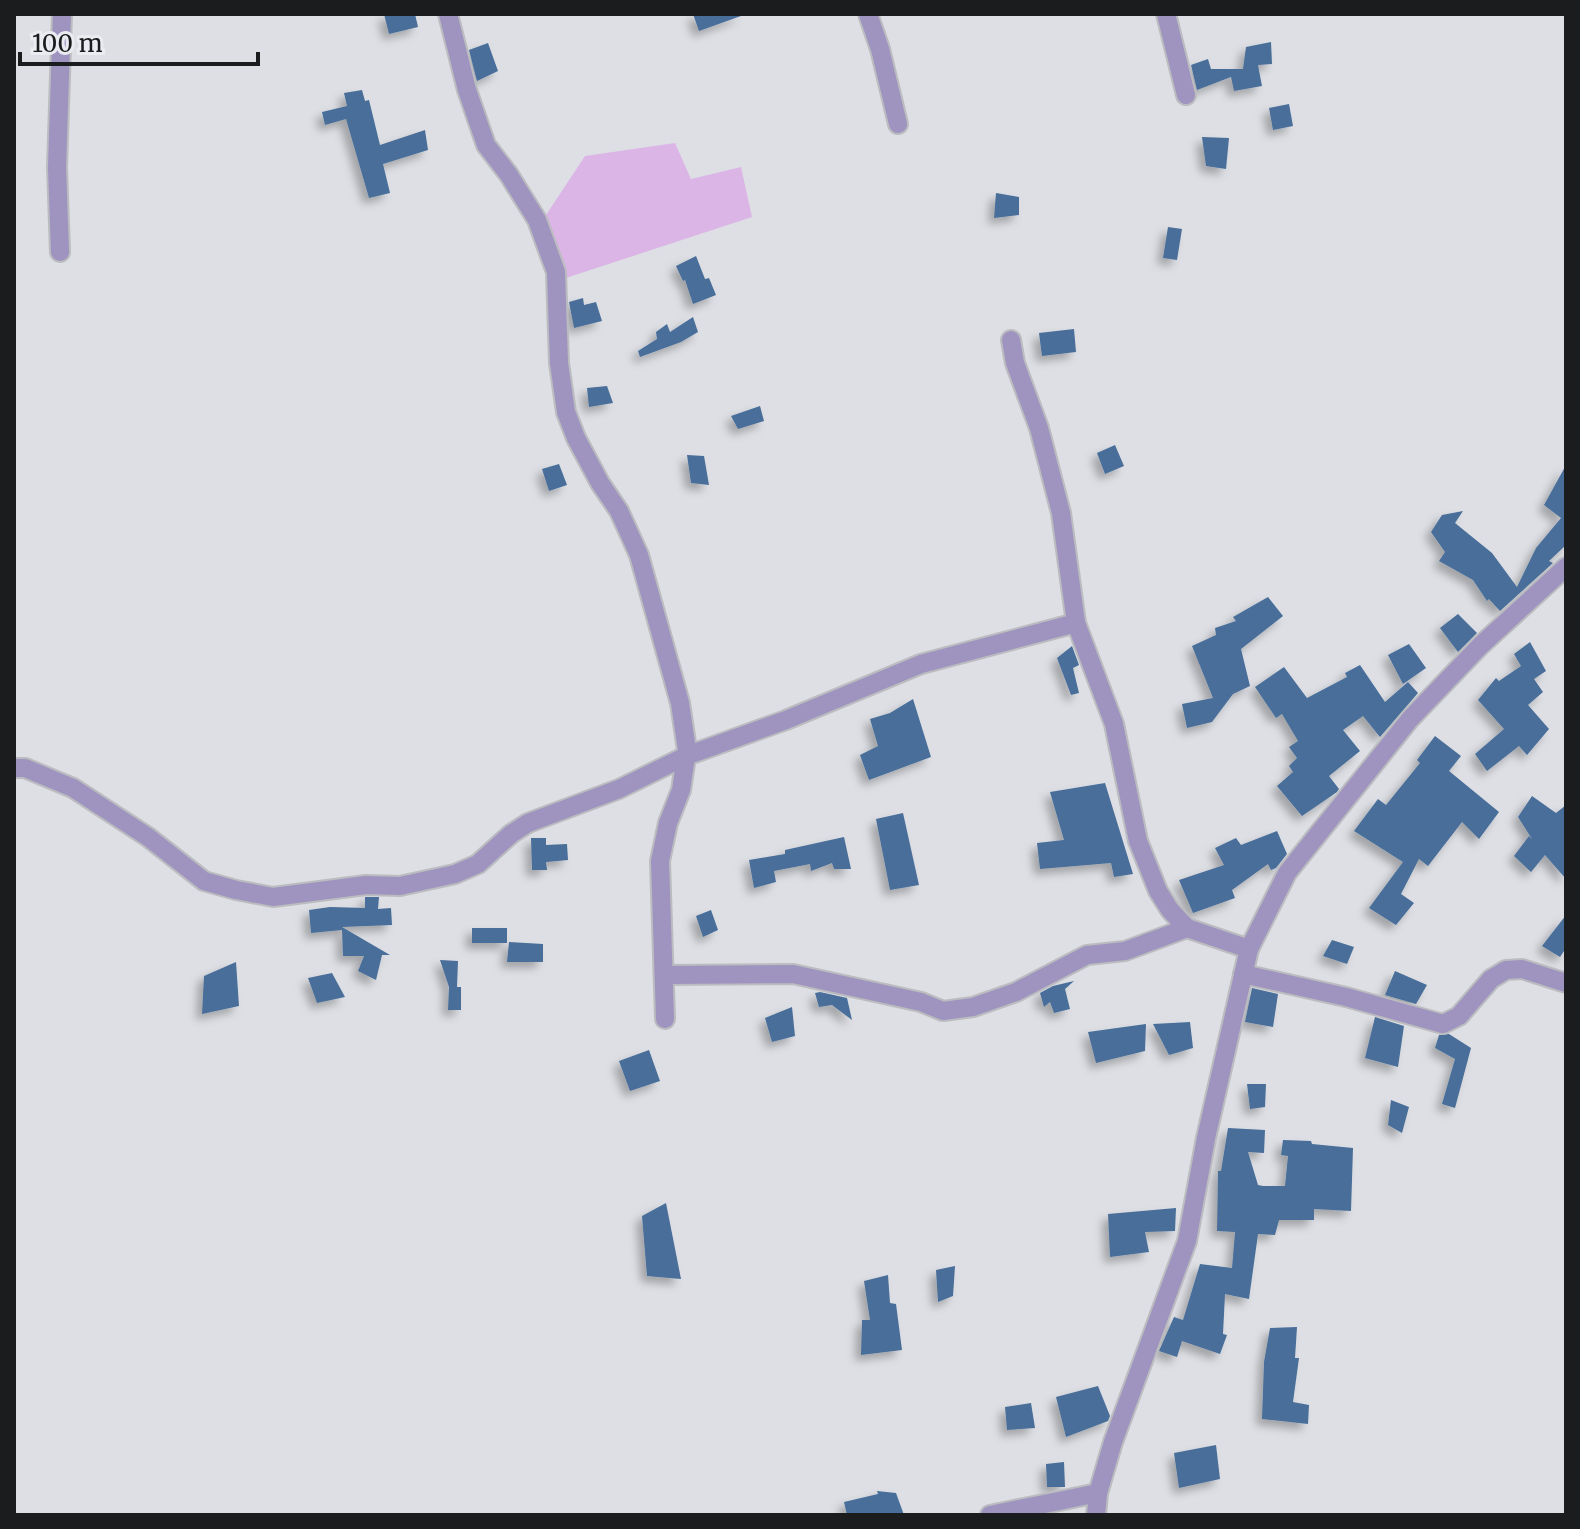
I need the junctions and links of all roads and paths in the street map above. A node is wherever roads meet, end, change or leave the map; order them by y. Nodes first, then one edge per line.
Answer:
1 (62, 14) edge
2 (448, 14) edge
3 (868, 14) edge
4 (1166, 14) edge
5 (1186, 95) dead end
6 (898, 124) dead end
7 (60, 252) dead end
8 (1011, 340) dead end
9 (1566, 567) edge
10 (1076, 623) junction
11 (686, 756) junction
12 (14, 768) edge
13 (1187, 928) junction
14 (1249, 949) junction
15 (1243, 974) junction
16 (664, 975) junction
17 (1566, 983) edge
18 (665, 1019) dead end
19 (1098, 1493) junction
20 (990, 1515) edge
21 (1096, 1515) edge

1 - 7 street
2 - 11 street
3 - 6 street
4 - 5 street
8 - 10 street
9 - 14 street
10 - 11 street
10 - 13 street
11 - 12 street
11 - 16 street
13 - 14 street
13 - 16 street
14 - 15 street
15 - 17 street
15 - 19 street
16 - 18 street
19 - 20 street
19 - 21 street

